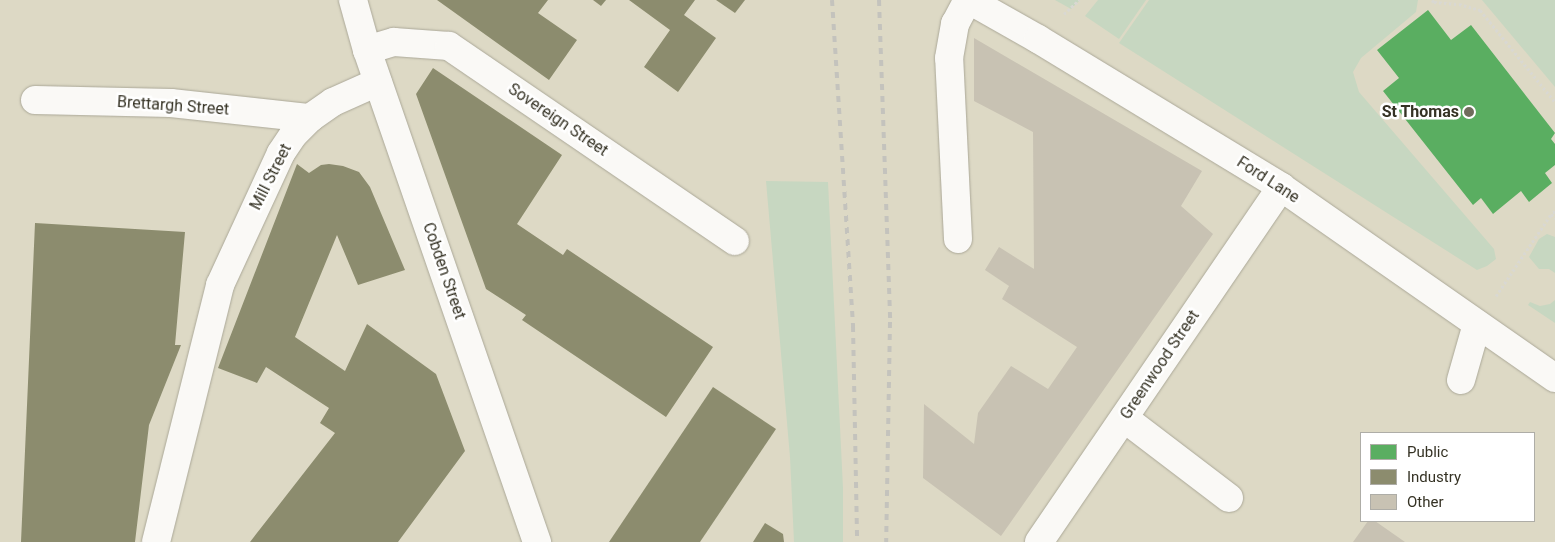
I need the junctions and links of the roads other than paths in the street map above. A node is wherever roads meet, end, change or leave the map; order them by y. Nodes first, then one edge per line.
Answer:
1 (353, 0) edge
2 (969, 0) edge
3 (367, 50) junction
4 (378, 82) junction
5 (36, 100) dead end
6 (310, 118) junction
7 (1281, 187) junction
8 (958, 239) dead end
9 (735, 241) dead end
10 (1477, 324) junction
11 (1555, 378) edge
12 (1461, 380) dead end
13 (1124, 418) junction
14 (1228, 498) dead end
15 (156, 542) edge
16 (537, 542) edge
17 (1039, 542) edge

1 - 3 street, Cobden Street
2 - 7 street, Ford Lane
2 - 8 street
3 - 4 street, Cobden Street
3 - 9 street, Sovereign Street
4 - 6 street, Mill Street
4 - 16 street, Cobden Street
5 - 6 street, Brettargh Street
6 - 15 street, Mill Street
7 - 10 street, Ford Lane
7 - 13 street, Greenwood Street
10 - 11 street, Ford Lane
10 - 12 street
13 - 14 street
13 - 17 street, Greenwood Street

